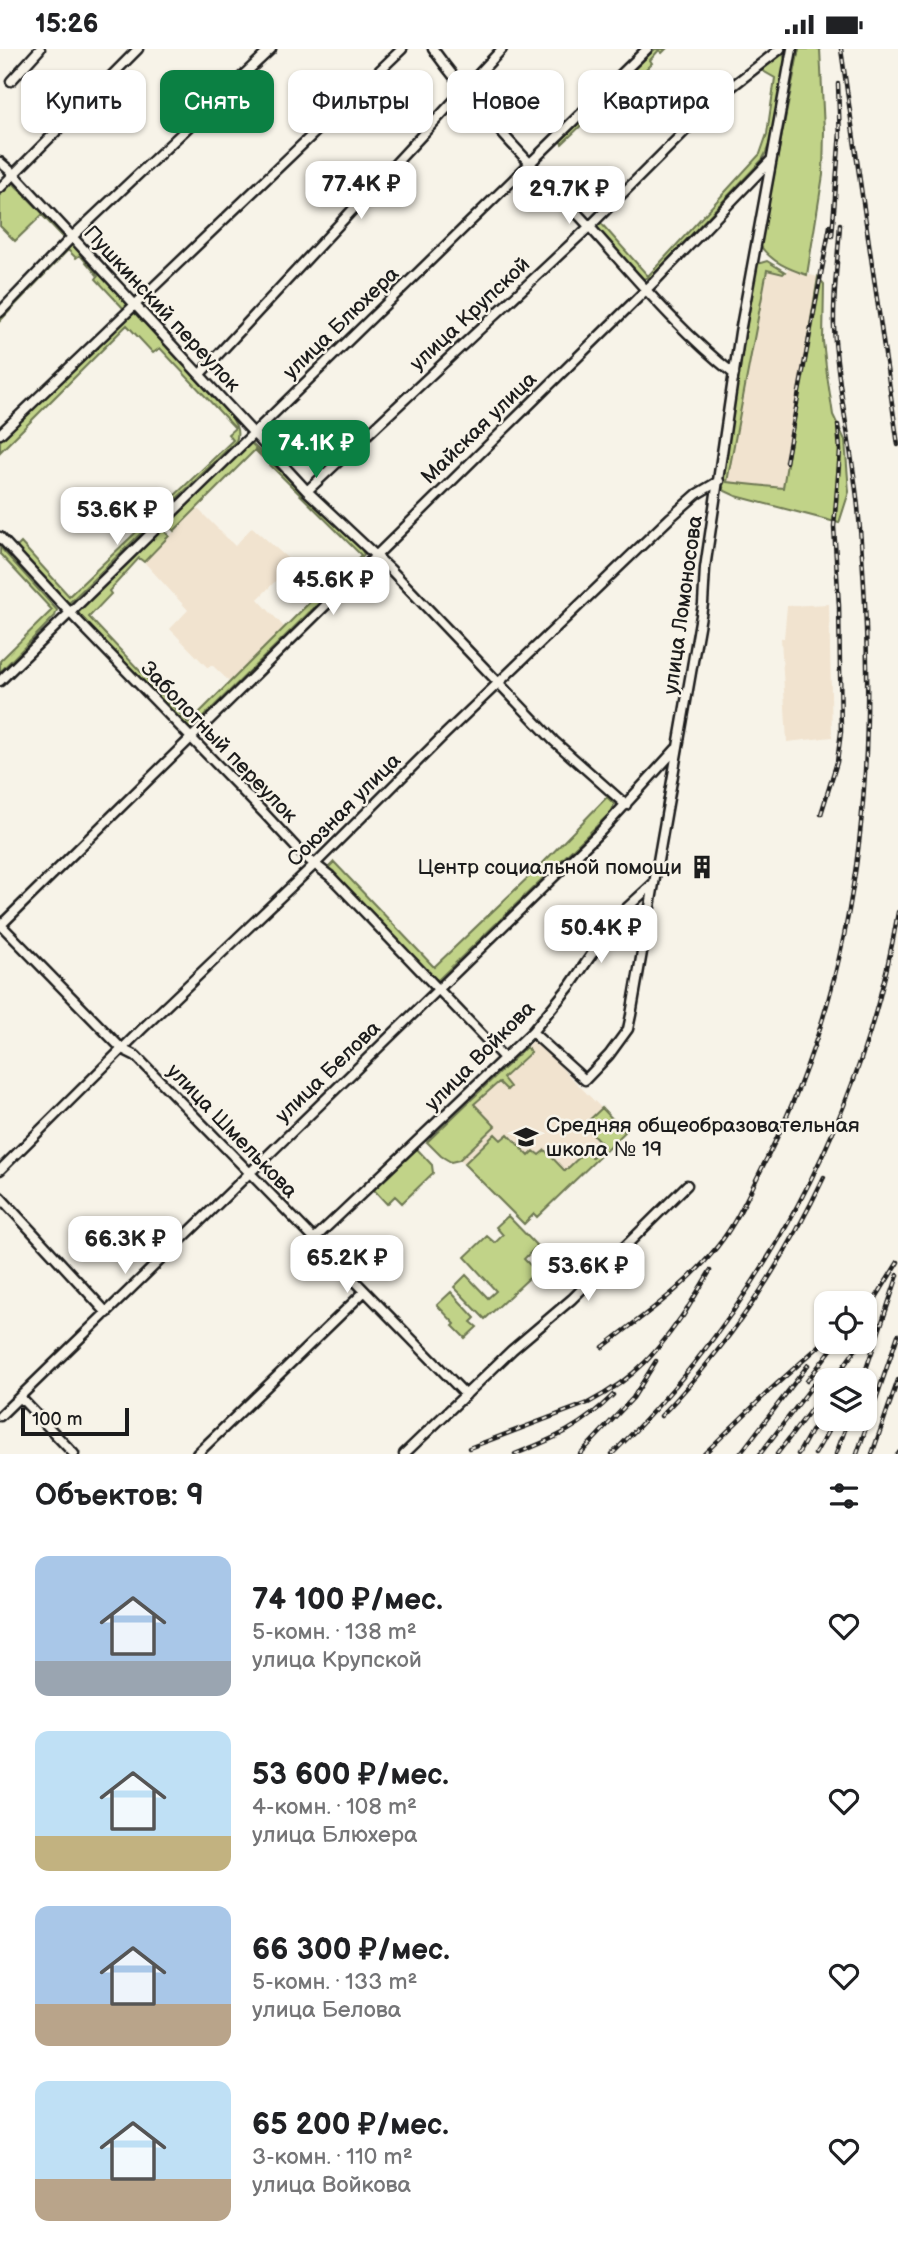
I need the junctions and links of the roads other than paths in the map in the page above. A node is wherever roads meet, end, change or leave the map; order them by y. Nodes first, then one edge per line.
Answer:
1 (40, 49) edge
2 (138, 49) edge
3 (271, 49) edge
4 (402, 49) edge
5 (433, 49) edge
6 (502, 49) edge
7 (647, 49) edge
8 (780, 49) edge
9 (792, 49) edge
10 (448, 70) edge
11 (482, 70) edge
12 (11, 81) dead end
13 (447, 107) edge
14 (502, 133) edge
15 (771, 160) junction
16 (0, 162) edge
17 (530, 163) junction
18 (15, 175) junction
19 (0, 188) edge
20 (589, 227) junction
21 (72, 237) junction
22 (645, 290) junction
23 (135, 305) junction
24 (0, 312) edge
25 (200, 374) junction
26 (734, 374) junction
27 (0, 434) edge
28 (253, 434) junction
29 (719, 481) junction
30 (307, 491) junction
31 (0, 537) edge
32 (374, 556) junction
33 (70, 613) junction
34 (0, 681) edge
35 (499, 683) junction
36 (191, 736) junction
37 (676, 749) junction
38 (626, 805) junction
39 (314, 865) junction
40 (654, 883) junction
41 (0, 925) edge
42 (438, 990) junction
43 (532, 1032) junction
44 (122, 1049) junction
45 (505, 1059) junction
46 (0, 1170) edge
47 (249, 1174) junction
48 (687, 1185) dead end
49 (0, 1197) edge
50 (314, 1239) junction
51 (365, 1292) junction
52 (107, 1313) junction
53 (466, 1395) junction
54 (20, 1397) junction
55 (0, 1416) edge
56 (75, 1454) edge
57 (197, 1454) edge
58 (404, 1454) edge

1 - 12 street
2 - 18 street
3 - 21 street
4 - 23 street
5 - 10 street
6 - 11 street
7 - 17 street, улица Блюхера
8 - 20 street, улица Крупской
9 - 15 street, улица Ломоносова
13 - 25 street
14 - 17 street
15 - 22 street, Майская улица
15 - 26 street, улица Ломоносова
16 - 18 street, Пушкинский переулок
17 - 20 street
17 - 28 street, улица Блюхера
18 - 19 street
18 - 21 street, Пушкинский переулок
20 - 22 street
20 - 30 street, улица Крупской
21 - 23 street, Пушкинский переулок
21 - 24 street
22 - 26 street
22 - 32 street, Майская улица
23 - 25 street, Пушкинский переулок
23 - 27 street
25 - 28 street, Пушкинский переулок
26 - 29 street, улица Ломоносова
28 - 30 street, Пушкинский переулок
28 - 33 street, улица Блюхера
29 - 35 street, Союзная улица
29 - 37 street, улица Ломоносова
30 - 32 street, Пушкинский переулок
31 - 33 street, Заболотный переулок
32 - 35 street, Пушкинский переулок
32 - 36 street, Майская улица
33 - 34 street, улица Блюхера
33 - 36 street, Заболотный переулок
35 - 38 street, Пушкинский переулок
35 - 39 street, Союзная улица
36 - 39 street, Заболотный переулок
36 - 41 street, Майская улица
37 - 38 street, улица Белова
37 - 40 street, улица Ломоносова
38 - 42 street, улица Белова
39 - 42 street, Заболотный переулок
39 - 44 street, Союзная улица
40 - 43 street, улица Войкова
40 - 43 street, улица Ломоносова
41 - 44 street, улица Шмелькова
42 - 45 street, Заболотный переулок
42 - 47 street, улица Белова
43 - 45 street, улица Войкова
44 - 46 street, Союзная улица
44 - 47 street, улица Шмелькова
45 - 50 street, улица Войкова
47 - 50 street, улица Шмелькова
47 - 52 street, улица Белова
48 - 53 street
49 - 52 street
50 - 51 street, улица Шмелькова
51 - 53 street, улица Шмелькова
51 - 57 street
52 - 54 street, улица Белова
53 - 58 street
54 - 55 street, улица Белова
54 - 56 street

